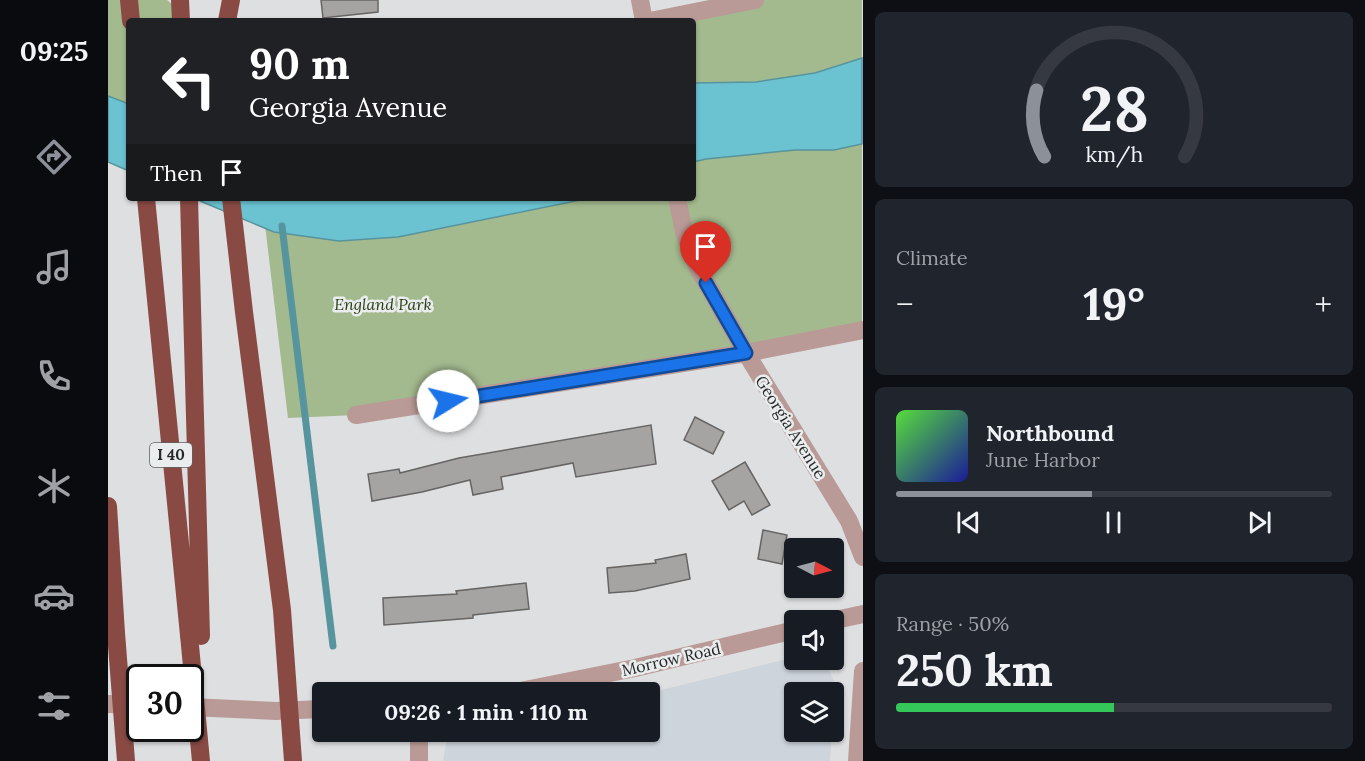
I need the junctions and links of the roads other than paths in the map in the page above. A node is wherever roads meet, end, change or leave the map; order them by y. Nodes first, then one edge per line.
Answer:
1 (129, 0) edge
2 (180, 0) edge
3 (231, 0) edge
4 (640, 0) edge
5 (755, 0) edge
6 (131, 18) edge
7 (181, 18) edge
8 (228, 18) edge
9 (643, 18) edge
10 (665, 18) edge
11 (146, 201) edge
12 (189, 201) edge
13 (231, 201) edge
14 (678, 201) edge
15 (862, 330) edge
16 (746, 353) junction
17 (356, 415) dead end
18 (108, 506) edge
19 (862, 557) edge
20 (862, 614) edge
21 (844, 618) edge
22 (784, 633) edge
23 (195, 636) junction
24 (862, 671) edge
25 (565, 682) edge
26 (108, 704) edge
27 (126, 705) edge
28 (204, 708) edge
29 (312, 709) edge
30 (419, 742) edge
31 (126, 761) edge
32 (202, 761) edge
33 (293, 761) edge
34 (419, 761) edge
35 (857, 761) edge

1 - 6 highway
2 - 7 highway
3 - 8 highway
4 - 9 street
5 - 10 street
11 - 23 highway, I 40
12 - 23 highway
13 - 33 highway, bridge
14 - 16 street, Georgia Avenue
15 - 16 street
16 - 17 street
16 - 19 street, Georgia Avenue
18 - 31 highway, bridge
20 - 21 street
22 - 25 street, Morrow Road
23 - 32 highway, I 40, bridge
24 - 35 street
26 - 27 street
28 - 29 street
30 - 34 street

